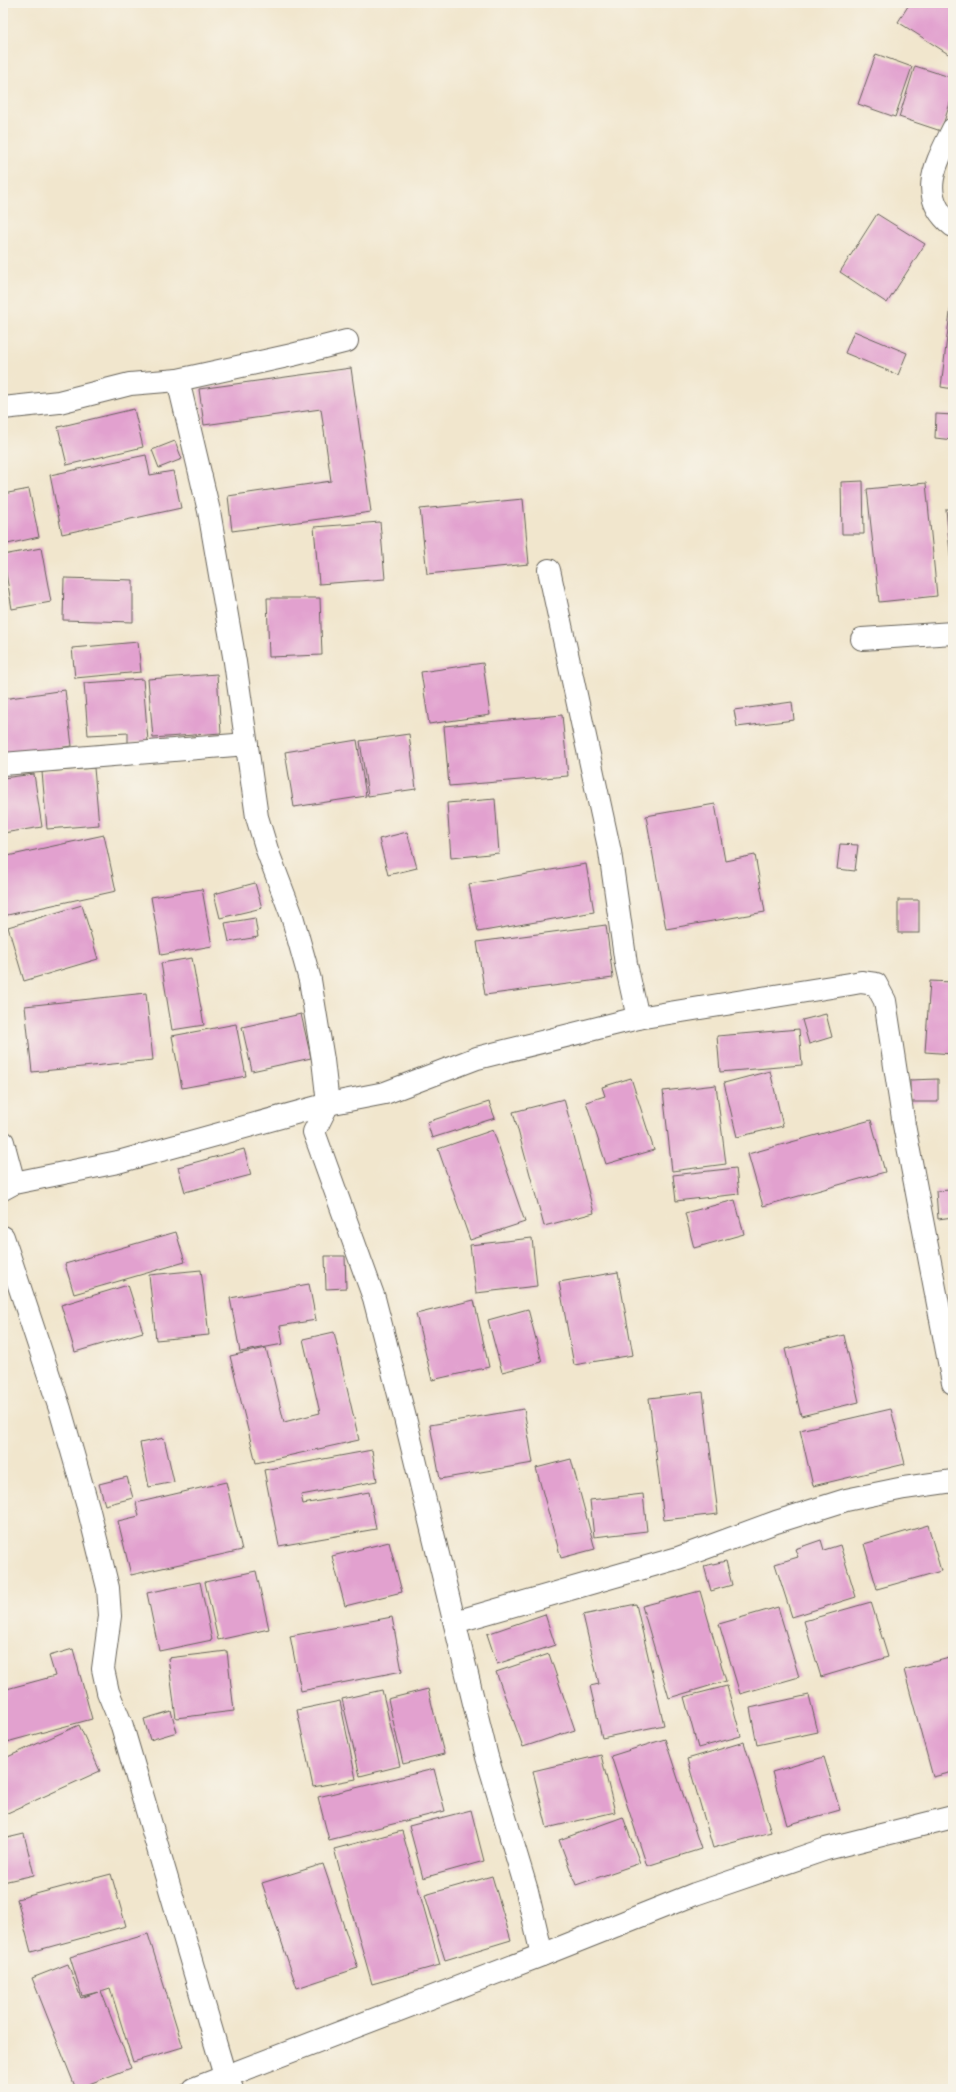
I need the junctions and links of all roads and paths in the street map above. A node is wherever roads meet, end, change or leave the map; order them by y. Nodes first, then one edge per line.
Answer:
1 (953, 129) edge
2 (953, 226) edge
3 (347, 341) dead end
4 (178, 380) junction
5 (3, 408) edge
6 (549, 570) dead end
7 (953, 633) edge
8 (862, 639) dead end
9 (247, 744) junction
10 (3, 764) edge
11 (638, 1018) junction
12 (328, 1104) junction
13 (3, 1142) edge
14 (9, 1186) edge
15 (3, 1238) edge
16 (953, 1383) edge
17 (953, 1481) edge
18 (455, 1622) junction
19 (953, 1818) edge
20 (542, 1955) junction
21 (228, 2082) edge
22 (193, 2089) edge

1 - 2 street
3 - 4 street
4 - 5 street
4 - 9 street
6 - 11 street
7 - 8 street
9 - 10 street
9 - 12 street
11 - 12 street
11 - 16 street
12 - 14 street
12 - 18 street
13 - 14 street
15 - 21 street
17 - 18 street
18 - 20 street
19 - 20 street
20 - 21 street
21 - 22 street

